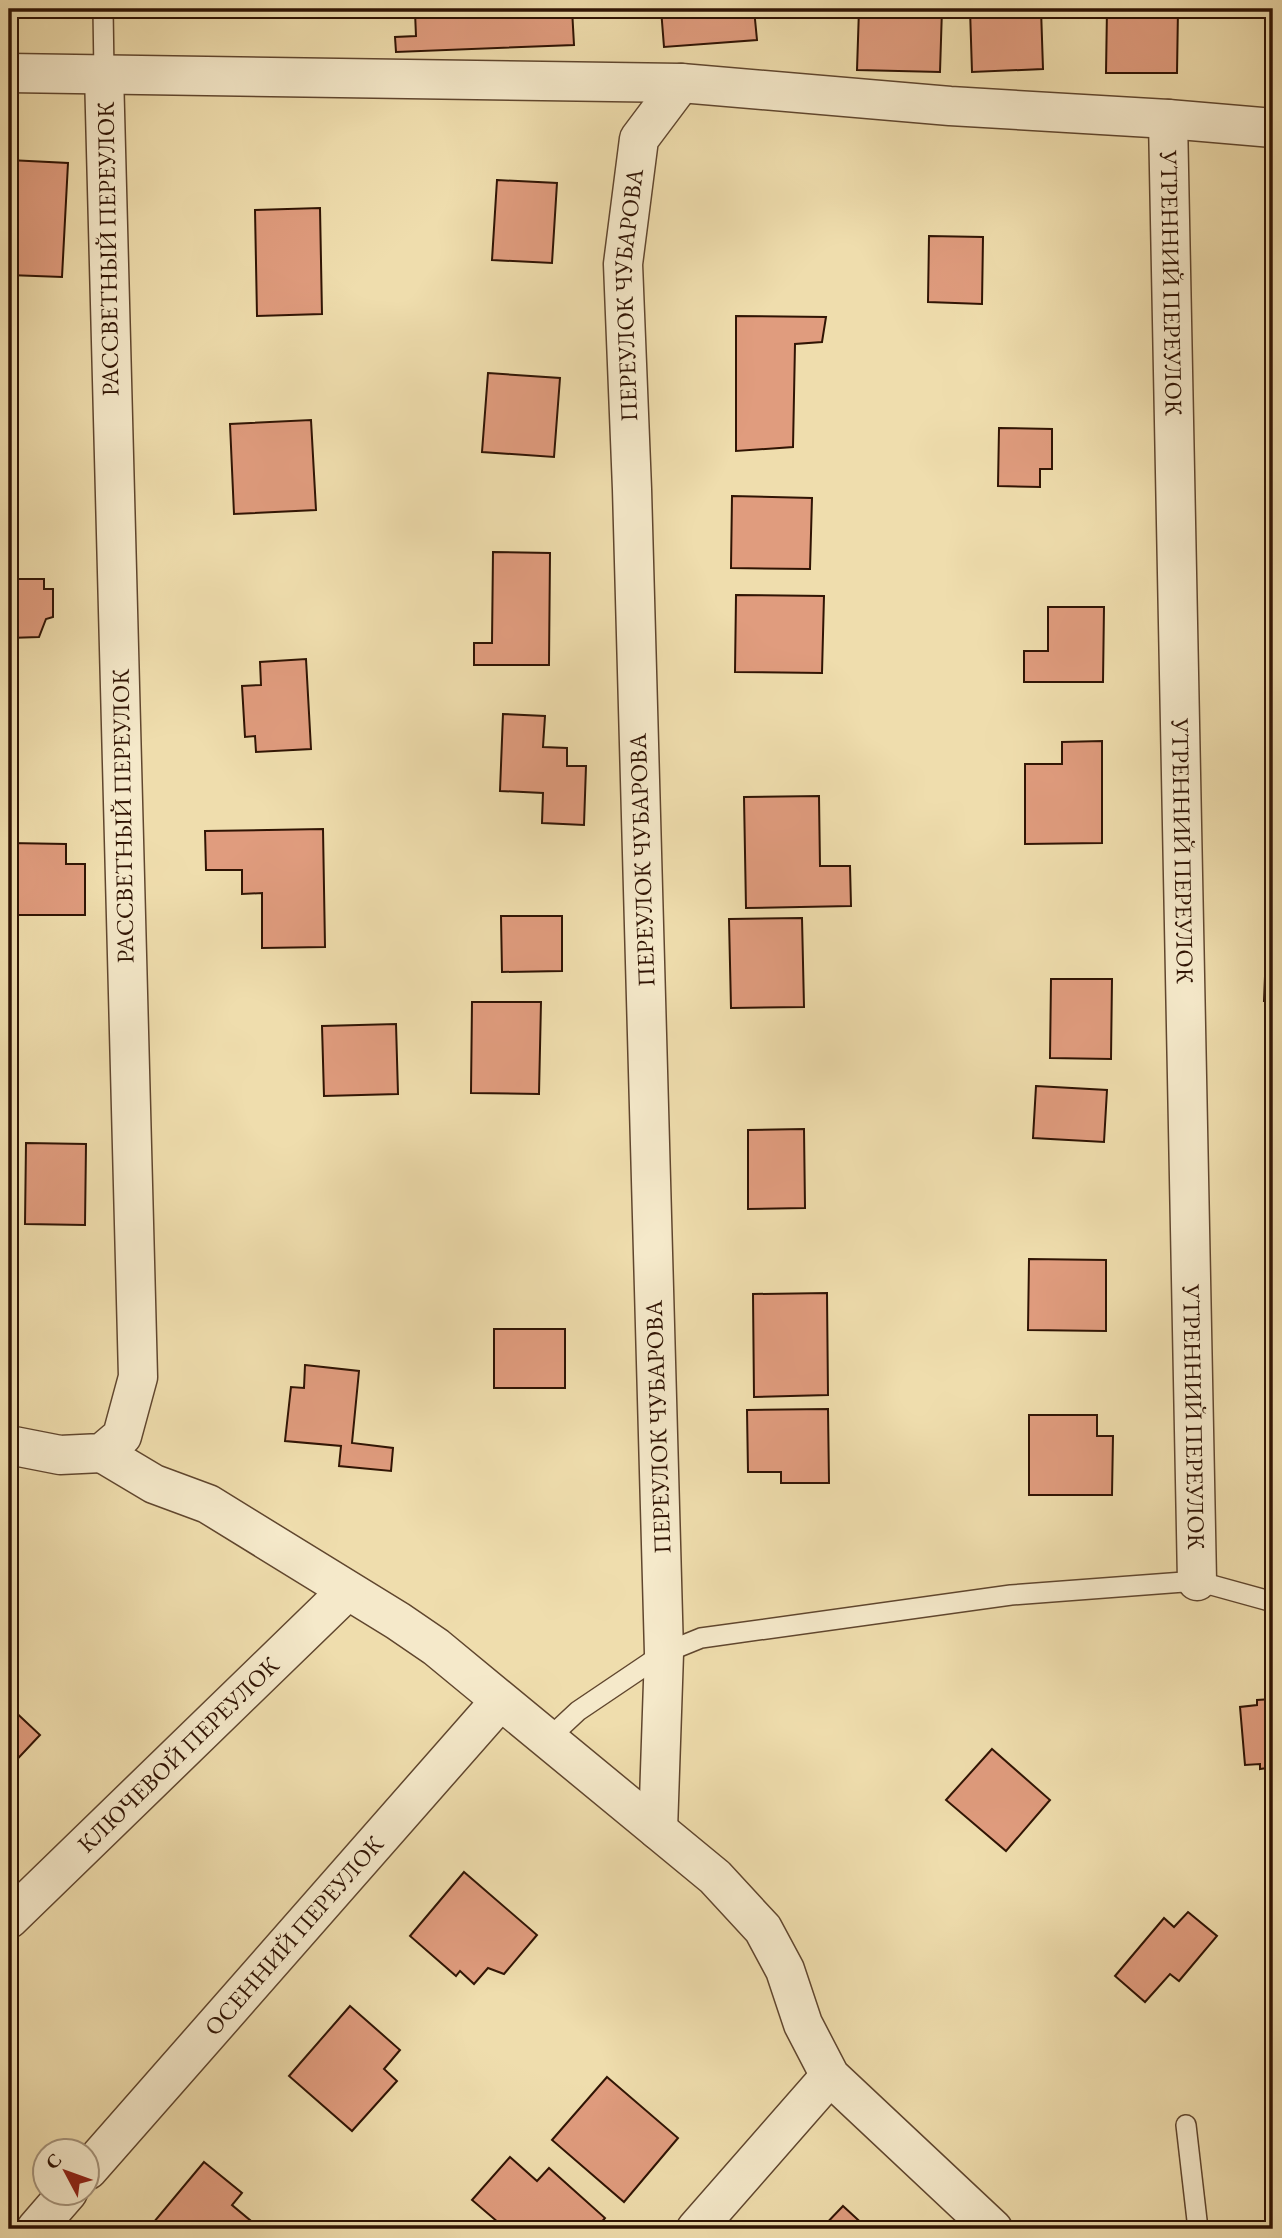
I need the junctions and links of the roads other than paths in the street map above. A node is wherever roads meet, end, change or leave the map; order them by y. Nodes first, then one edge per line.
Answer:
1 (103, 9) edge
2 (9, 73) edge
3 (104, 73) junction
4 (681, 83) junction
5 (1168, 119) junction
6 (1273, 128) edge
7 (9, 1445) edge
8 (102, 1453) junction
9 (1197, 1581) junction
10 (347, 1591) junction
11 (1273, 1602) edge
12 (664, 1653) junction
13 (500, 1701) junction
14 (548, 1739) junction
15 (658, 1830) junction
16 (9, 1919) edge
17 (831, 2076) junction
18 (1186, 2125) dead end
19 (102, 2154) edge
20 (56, 2206) edge
21 (36, 2229) edge
22 (696, 2229) edge
23 (993, 2229) edge
24 (1198, 2229) edge

1 - 3 lane
2 - 3 street
3 - 4 street
3 - 8 street, РАССВЕТНЫЙ ПЕРЕУЛОК
4 - 5 street
4 - 12 street, ПЕРЕУЛОК ЧУБАРОВА
5 - 6 street
5 - 9 street, УТРЕННИЙ ПЕРЕУЛОК
7 - 8 street
8 - 10 street
9 - 11 lane
9 - 12 lane
10 - 13 street
10 - 16 street, КЛЮЧЕВОЙ ПЕРЕУЛОК
12 - 14 lane
12 - 15 street
13 - 14 street
13 - 19 street, ОСЕННИЙ ПЕРЕУЛОК
14 - 15 street
15 - 17 street
17 - 22 street
17 - 23 street
18 - 24 lane
20 - 21 street

